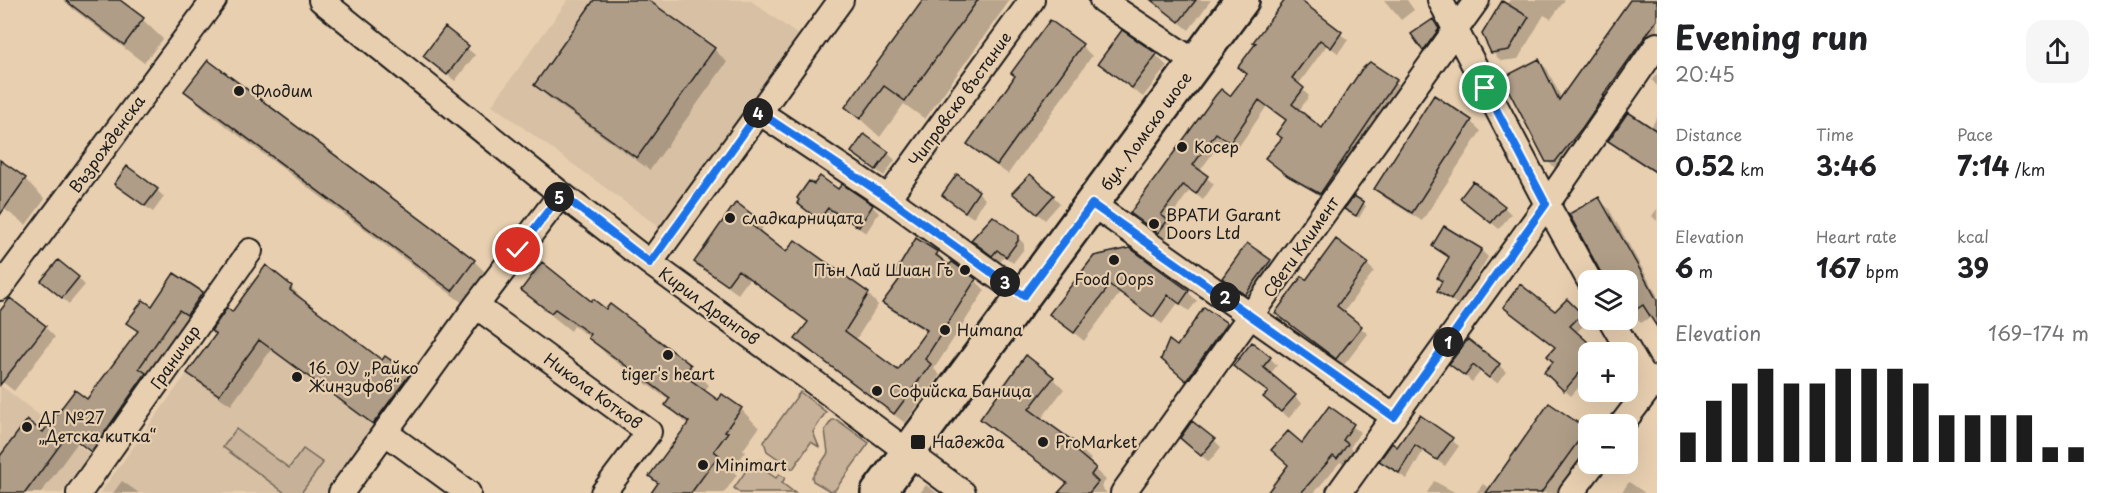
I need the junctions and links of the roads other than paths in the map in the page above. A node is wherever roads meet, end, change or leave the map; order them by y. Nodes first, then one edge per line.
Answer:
1 (214, 0) edge
2 (321, 0) edge
3 (841, 0) edge
4 (1032, 0) edge
5 (1102, 0) edge
6 (1242, 0) edge
7 (1440, 0) edge
8 (1478, 0) edge
9 (1455, 30) junction
10 (1657, 45) edge
11 (1196, 63) junction
12 (759, 112) junction
13 (561, 194) junction
14 (888, 198) junction
15 (1092, 204) junction
16 (1546, 204) junction
17 (250, 251) dead end
18 (8, 261) edge
19 (650, 263) junction
20 (1584, 270) edge
21 (0, 288) edge
22 (1024, 296) junction
23 (476, 306) junction
24 (1252, 316) junction
25 (1618, 330) edge
26 (1653, 383) edge
27 (1630, 414) edge
28 (1394, 417) junction
29 (386, 433) junction
30 (907, 453) junction
31 (1585, 474) edge
32 (79, 493) edge
33 (341, 493) edge
34 (468, 493) edge
35 (603, 493) edge
36 (878, 493) edge
37 (963, 493) edge
38 (1123, 493) edge
39 (1339, 493) edge
40 (1571, 493) edge

1 - 18 street, Възрожденска
2 - 13 street, Кирил Дрангов
3 - 12 street
4 - 14 street, Чипровско въстание
5 - 11 street
6 - 11 main road, бул. Ломско шосе
7 - 9 street
8 - 9 street, Свети Климент
9 - 16 street
9 - 24 street, Свети Климент
10 - 16 street
11 - 15 main road, бул. Ломско шосе
12 - 14 street
12 - 19 street
13 - 19 street, Кирил Дрангов
13 - 23 street
14 - 22 street
15 - 22 main road, бул. Ломско шосе
15 - 24 street
16 - 20 street
16 - 28 street
17 - 32 street, Граничар
18 - 21 street, Възрожденска
19 - 30 street, Кирил Дрангов
22 - 30 main road, бул. Ломско шосе
23 - 29 street
23 - 35 street, Никола Котков
24 - 28 street
24 - 38 street, Свети Климент
25 - 26 street
26 - 27 street
28 - 39 street
29 - 33 street
29 - 34 street
30 - 36 main road, бул. Ломско шосе
30 - 37 street, Кирил Дрангов
31 - 40 street

